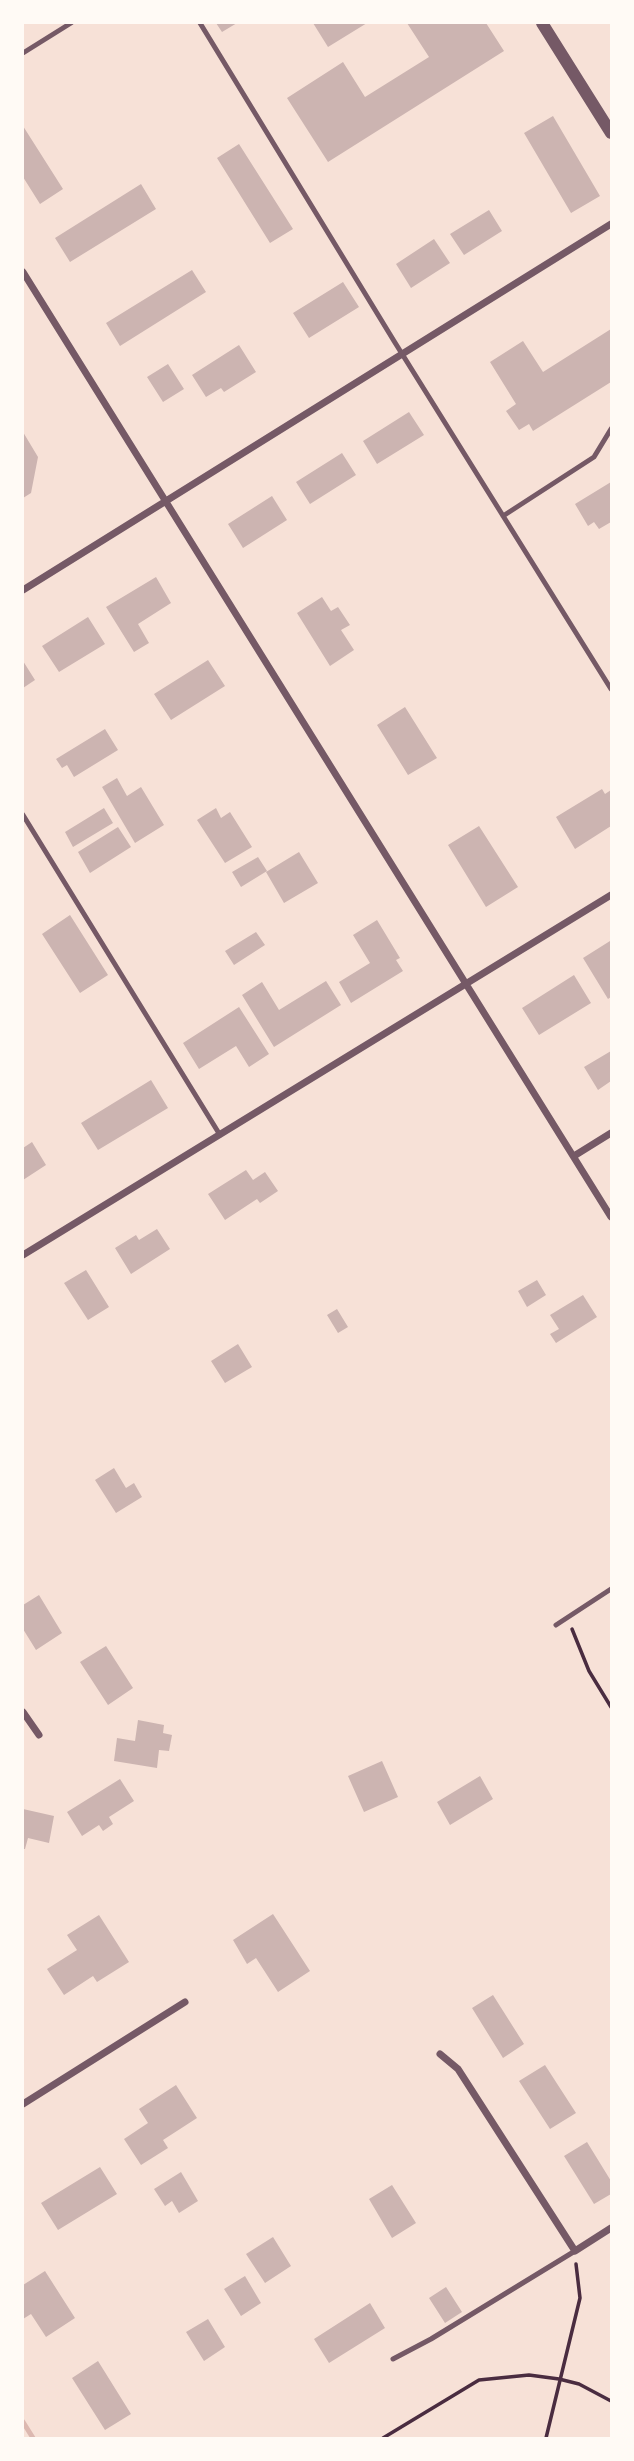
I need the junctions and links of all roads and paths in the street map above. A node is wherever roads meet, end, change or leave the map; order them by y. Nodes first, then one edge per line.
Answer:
1 (71, 23) edge
2 (200, 23) edge
3 (542, 23) edge
4 (23, 53) edge
5 (611, 133) edge
6 (611, 224) edge
7 (23, 272) edge
8 (402, 354) junction
9 (611, 429) edge
10 (166, 502) junction
11 (503, 516) junction
12 (23, 590) edge
13 (611, 689) edge
14 (23, 815) edge
15 (611, 895) edge
16 (466, 983) junction
17 (611, 1133) edge
18 (220, 1135) junction
19 (573, 1156) junction
20 (611, 1217) edge
21 (23, 1255) edge
22 (611, 1589) edge
23 (567, 1617) junction
24 (556, 1625) dead end
25 (611, 1707) edge
26 (23, 1712) edge
27 (39, 1735) dead end
28 (185, 2002) dead end
29 (440, 2054) dead end
30 (23, 2104) edge
31 (611, 2228) edge
32 (575, 2251) junction
33 (393, 2360) dead end
34 (559, 2379) junction
35 (611, 2401) edge
36 (383, 2438) edge
37 (546, 2438) edge

1 - 4 lane
2 - 8 lane
3 - 5 street
6 - 8 street
7 - 10 street
8 - 10 street
8 - 11 lane
9 - 11 lane
10 - 12 street
10 - 16 street
11 - 13 lane
14 - 18 lane
15 - 16 street
16 - 18 street
16 - 19 street
17 - 19 street
18 - 21 street
19 - 20 street
22 - 23 lane
23 - 24 lane
23 - 25 path
26 - 27 street
28 - 30 street
29 - 32 street
31 - 32 street
32 - 33 lane
32 - 34 path
34 - 35 path
34 - 36 path
34 - 37 path

